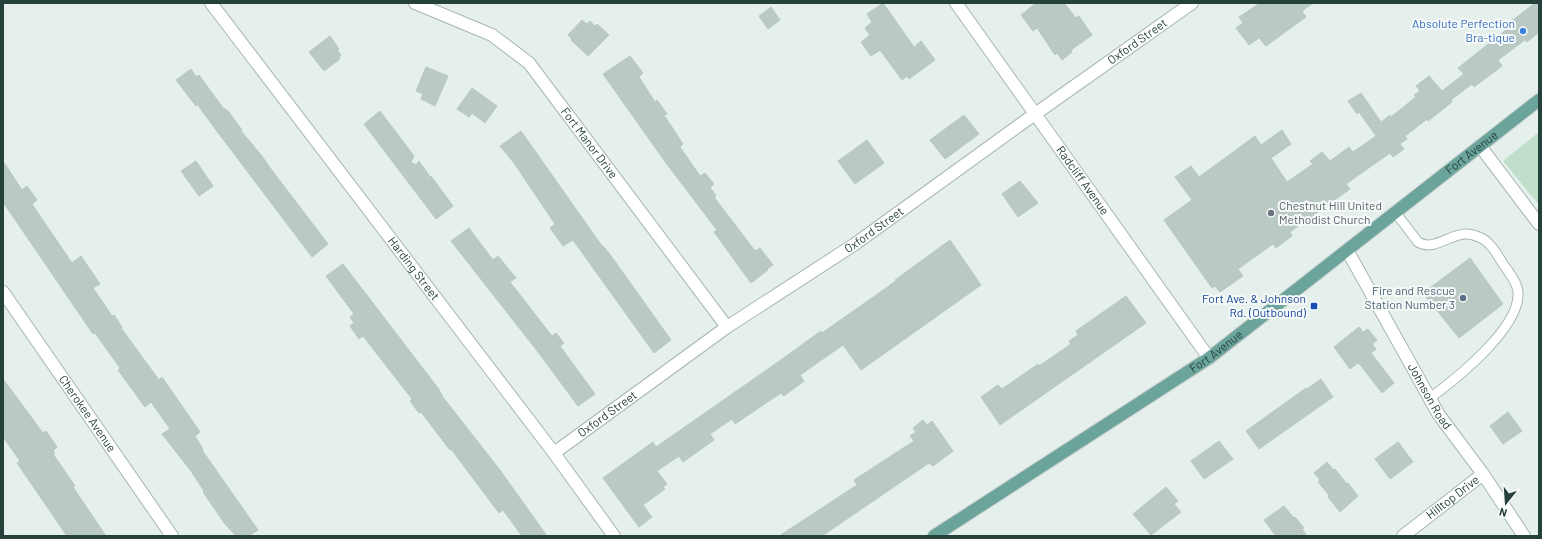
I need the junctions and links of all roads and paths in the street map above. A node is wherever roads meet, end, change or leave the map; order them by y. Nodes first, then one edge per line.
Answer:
1 (211, 3) edge
2 (415, 3) edge
3 (956, 3) edge
4 (1192, 3) edge
5 (1539, 100) edge
6 (1035, 113) junction
7 (1480, 146) junction
8 (1395, 212) junction
9 (1539, 224) edge
10 (1347, 250) junction
11 (3, 292) edge
12 (727, 327) junction
13 (1210, 358) junction
14 (1430, 398) junction
15 (554, 453) junction
16 (1483, 474) junction
17 (172, 536) edge
18 (614, 536) edge
19 (934, 536) edge
20 (1402, 536) edge
21 (1524, 536) edge

1 - 15 street, Harding Street
2 - 12 street, Fort Manor Drive
3 - 6 street, Radcliff Avenue
4 - 6 street, Oxford Street
5 - 7 main road, Fort Avenue
6 - 12 street, Oxford Street
6 - 13 street, Radcliff Avenue
7 - 8 main road, Fort Avenue
7 - 9 street
8 - 10 main road, Fort Avenue
8 - 14 lane
10 - 13 main road, Fort Avenue
10 - 14 street, Johnson Road
11 - 17 street, Cherokee Avenue
12 - 15 street, Oxford Street
13 - 19 main road, Fort Avenue
14 - 16 street, Johnson Road
15 - 18 street, Harding Street
16 - 20 street, Hilltop Drive
16 - 21 street, Johnson Road

